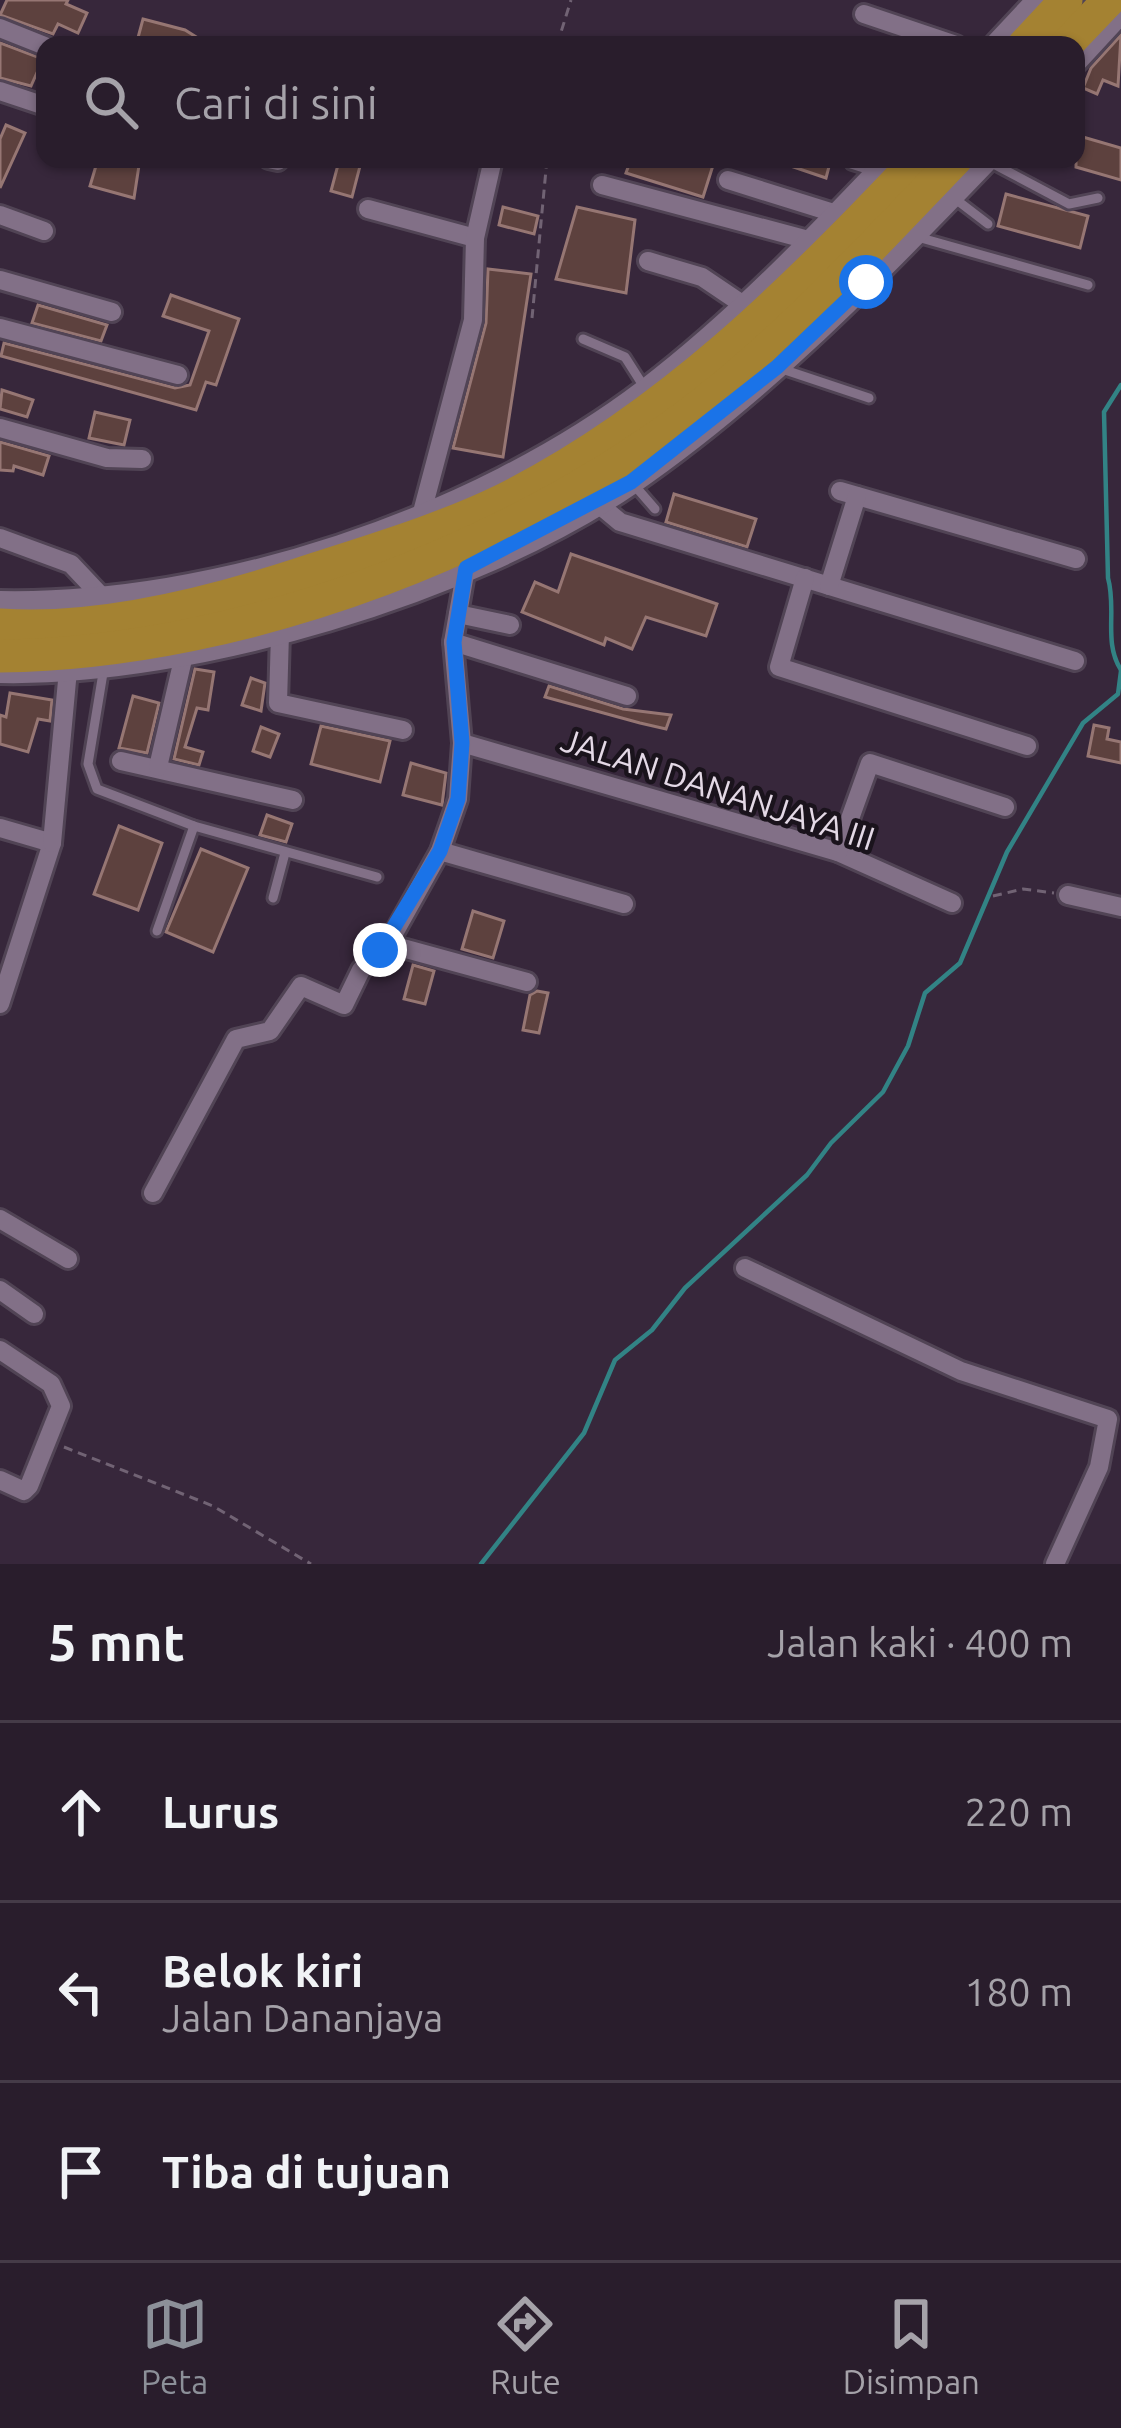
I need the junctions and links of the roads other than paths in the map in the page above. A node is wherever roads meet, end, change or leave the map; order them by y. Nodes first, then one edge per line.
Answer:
1 (1040, 0) edge
2 (1066, 0) edge
3 (1109, 0) edge
4 (1121, 11) edge
5 (864, 14) dead end
6 (0, 28) edge
7 (929, 36) edge
8 (1006, 36) edge
9 (1032, 36) edge
10 (1075, 36) edge
11 (36, 42) edge
12 (1085, 50) edge
13 (0, 91) edge
14 (36, 103) edge
15 (491, 168) edge
16 (884, 168) edge
17 (909, 168) edge
18 (943, 168) edge
19 (978, 168) edge
20 (1004, 168) edge
21 (728, 181) dead end
22 (602, 185) dead end
23 (952, 196) junction
24 (1098, 198) dead end
25 (368, 209) dead end
26 (0, 215) edge
27 (988, 224) dead end
28 (44, 232) dead end
29 (914, 235) junction
30 (840, 237) junction
31 (475, 238) junction
32 (648, 261) dead end
33 (0, 280) edge
34 (1088, 285) dead end
35 (746, 306) junction
36 (112, 312) dead end
37 (0, 328) edge
38 (583, 339) dead end
39 (777, 367) junction
40 (178, 374) dead end
41 (646, 390) junction
42 (869, 398) dead end
43 (0, 428) edge
44 (142, 459) dead end
45 (597, 476) junction
46 (655, 509) dead end
47 (421, 516) junction
48 (0, 538) edge
49 (1076, 559) dead end
50 (466, 568) junction
51 (805, 578) junction
52 (829, 586) junction
53 (192, 593) junction
54 (103, 598) junction
55 (0, 603) edge
56 (458, 614) junction
57 (0, 625) edge
58 (509, 625) dead end
59 (280, 633) junction
60 (454, 642) junction
61 (184, 655) junction
62 (0, 656) edge
63 (106, 656) junction
64 (1075, 661) dead end
65 (68, 670) junction
66 (0, 671) edge
67 (627, 696) dead end
68 (403, 730) dead end
69 (462, 743) junction
70 (1027, 746) dead end
71 (122, 761) dead end
72 (158, 767) junction
73 (293, 800) dead end
74 (1005, 807) dead end
75 (194, 826) junction
76 (0, 828) edge
77 (52, 843) junction
78 (440, 851) junction
79 (838, 852) junction
80 (285, 853) junction
81 (377, 877) dead end
82 (1068, 895) road end
83 (274, 898) dead end
84 (952, 903) dead end
85 (624, 904) dead end
86 (1121, 907) edge
87 (157, 931) dead end
88 (388, 944) junction
89 (527, 982) dead end
90 (0, 1004) edge
91 (153, 1193) dead end
92 (0, 1219) edge
93 (68, 1259) dead end
94 (745, 1268) dead end
95 (0, 1290) edge
96 (34, 1314) dead end
97 (0, 1350) edge
98 (0, 1480) edge
99 (1055, 1564) edge

1 - 8 street
2 - 9 highway
3 - 10 highway
4 - 12 street
5 - 7 street
6 - 11 street
13 - 14 street
15 - 31 street
16 - 30 street
17 - 30 highway
18 - 30 highway
19 - 23 street
20 - 24 lane
21 - 30 street
22 - 30 street
23 - 27 lane
23 - 29 street
25 - 31 street
26 - 28 street
29 - 34 lane
29 - 39 street
30 - 35 street
30 - 45 highway
31 - 47 street
32 - 35 street
33 - 36 street
35 - 41 street
37 - 40 street
38 - 41 lane
39 - 42 lane
39 - 45 street
41 - 45 street
43 - 44 street
45 - 46 lane
45 - 47 street
45 - 50 street
45 - 51 street
45 - 53 highway
45 - 63 highway
47 - 53 street
48 - 54 street
49 - 52 street
50 - 56 street
50 - 59 street
51 - 52 street
51 - 70 street
52 - 64 street
53 - 54 street
53 - 57 highway
54 - 55 street
56 - 58 street
56 - 60 street
59 - 61 street
59 - 68 street
60 - 67 street
60 - 69 street
61 - 63 street
61 - 72 street
62 - 63 highway
63 - 65 street
63 - 75 lane
65 - 66 street
65 - 77 street
69 - 78 street
69 - 79 street, JALAN DANANJAYA III
71 - 72 street
72 - 73 street
74 - 79 street
75 - 80 lane
75 - 87 lane
76 - 77 street
77 - 90 street
78 - 85 street
78 - 88 street
79 - 84 street, JALAN DANANJAYA III
80 - 81 lane
80 - 83 lane
82 - 86 street
88 - 89 street
88 - 91 street
92 - 93 street
94 - 99 street
95 - 96 street
97 - 98 street

